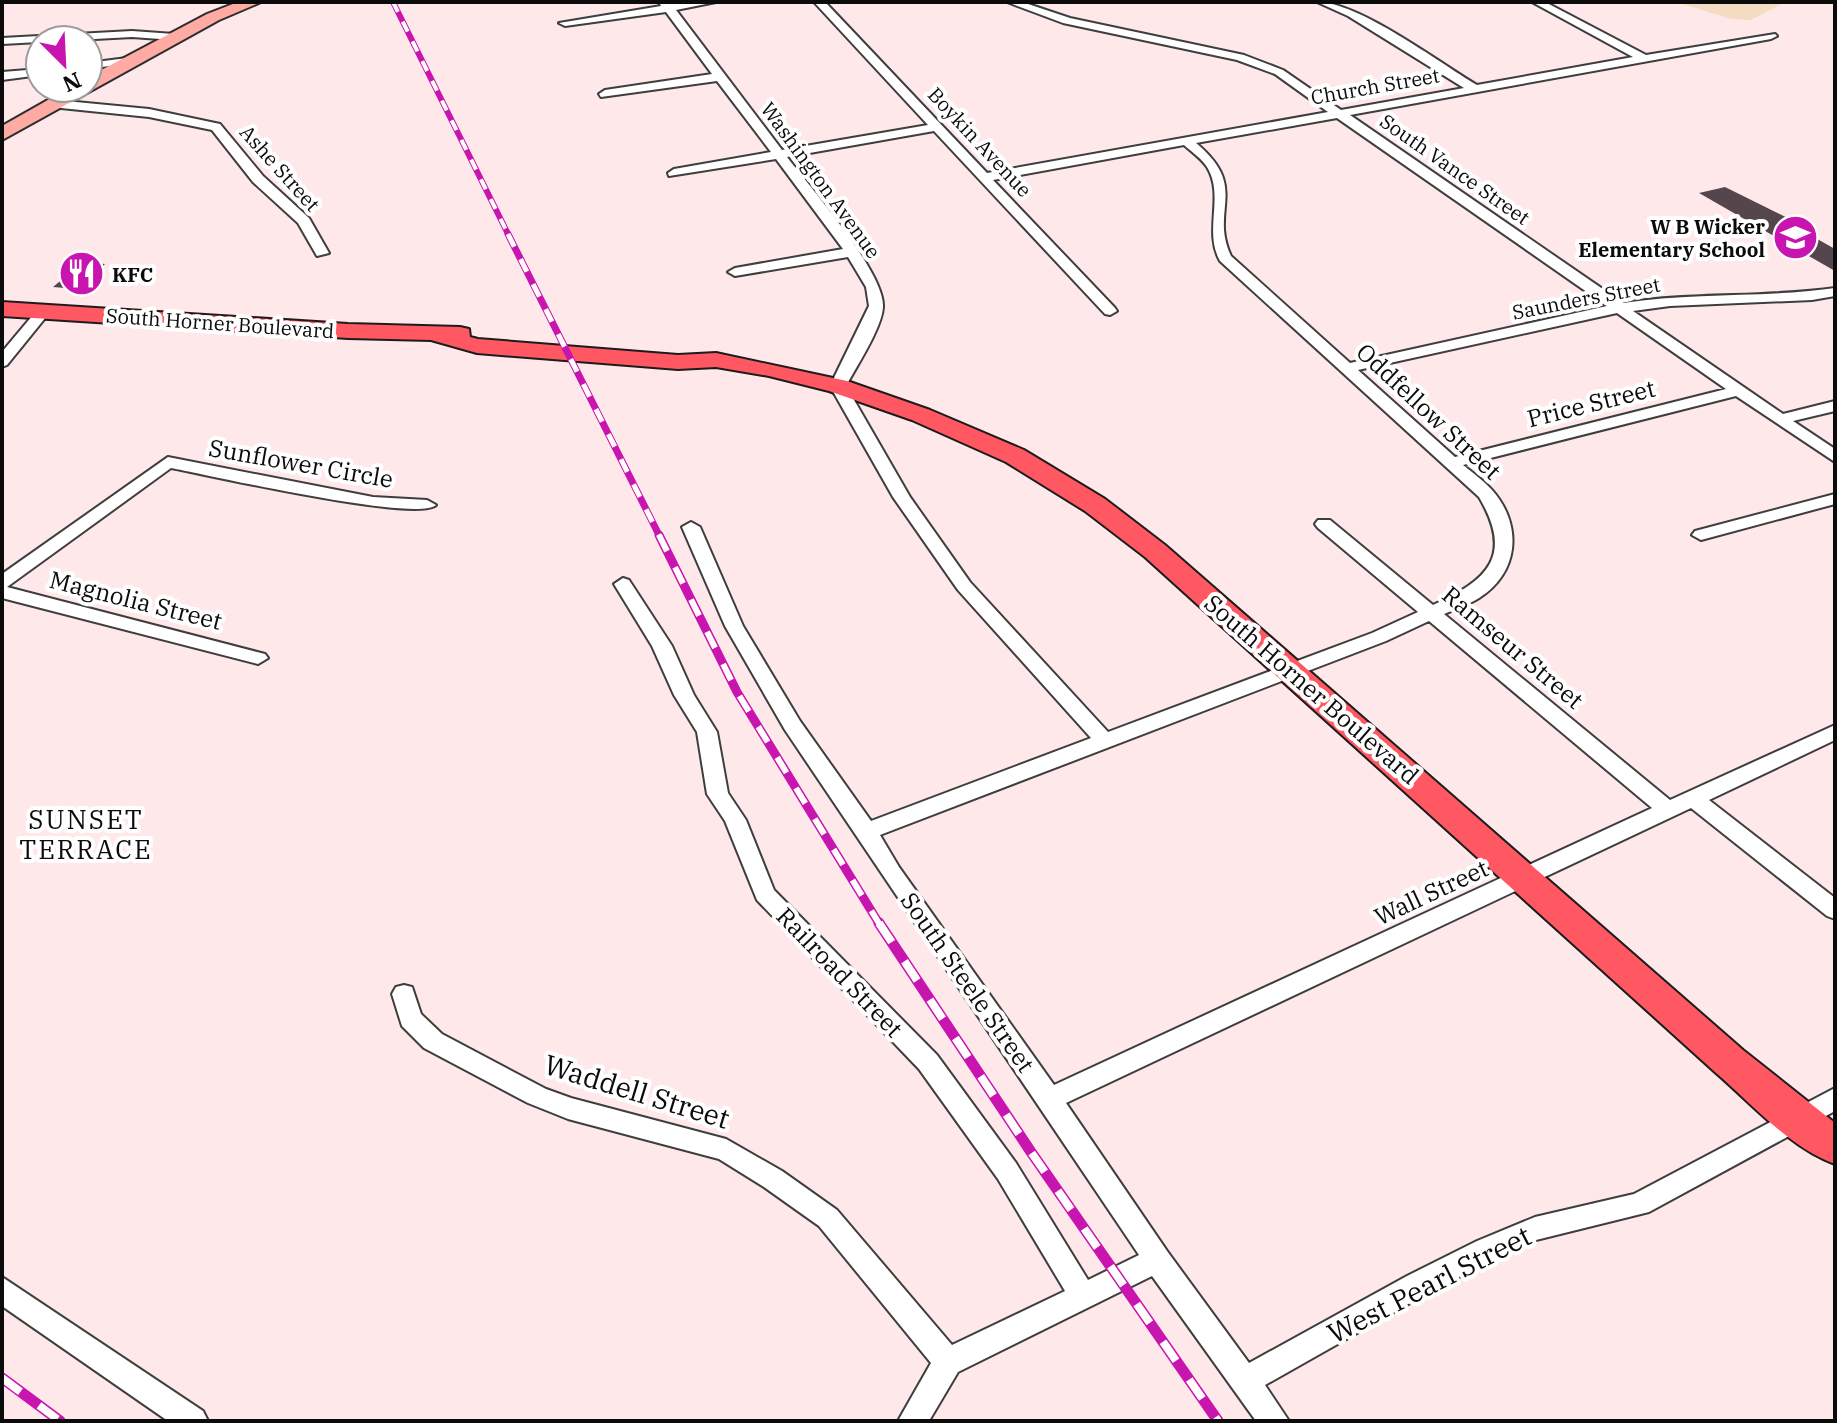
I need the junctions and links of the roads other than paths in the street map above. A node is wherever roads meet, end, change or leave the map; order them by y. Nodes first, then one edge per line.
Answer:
1 (253, 2) edge
2 (711, 2) edge
3 (819, 2) edge
4 (1012, 2) edge
5 (1322, 2) edge
6 (1537, 2) edge
7 (666, 5) edge
8 (565, 23) dead end
9 (1771, 36) dead end
10 (174, 37) junction
11 (2, 41) edge
12 (1643, 58) junction
13 (127, 61) junction
14 (104, 64) edge
15 (24, 74) edge
16 (104, 75) edge
17 (2, 76) edge
18 (718, 77) junction
19 (1475, 89) junction
20 (605, 94) dead end
21 (55, 104) joint
22 (1340, 112) junction
23 (938, 127) junction
24 (2, 134) edge
25 (1188, 142) junction
26 (780, 155) junction
27 (674, 173) dead end
28 (986, 177) junction
29 (852, 252) junction
30 (322, 253) dead end
31 (735, 272) dead end
32 (1835, 292) edge
33 (2, 309) edge
34 (1620, 309) junction
35 (1110, 311) dead end
36 (43, 312) junction
37 (2, 362) edge
38 (1347, 368) junction
39 (838, 386) junction
40 (1740, 390) junction
41 (1835, 406) edge
42 (1781, 419) junction
43 (1835, 457) edge
44 (1454, 462) junction
45 (1835, 499) edge
46 (427, 505) dead end
47 (1324, 524) dead end
48 (691, 527) dead end
49 (1701, 535) dead end
50 (2, 583) edge
51 (623, 584) dead end
52 (2, 592) edge
53 (1431, 613) junction
54 (258, 658) dead end
55 (1290, 671) junction
56 (1835, 732) edge
57 (1103, 739) junction
58 (1692, 798) junction
59 (1668, 810) junction
60 (867, 831) junction
61 (1524, 877) junction
62 (1835, 910) edge
63 (404, 994) dead end
64 (1050, 1099) junction
65 (1835, 1099) edge
66 (1798, 1119) junction
67 (1835, 1146) edge
68 (1157, 1260) junction
69 (2, 1290) edge
70 (1082, 1294) junction
71 (948, 1362) junction
72 (1245, 1381) junction
73 (193, 1421) edge
74 (913, 1421) edge
75 (1274, 1421) edge

1 - 10 street
2 - 7 street
3 - 23 street, Boykin Avenue
4 - 22 street, South Vance Street
5 - 19 street
6 - 12 street
7 - 8 street
7 - 18 street, Washington Avenue
9 - 12 street, Church Street
10 - 11 street
10 - 13 street
12 - 19 street, Church Street
13 - 14 street
13 - 16 street
15 - 17 street
18 - 20 street
18 - 26 street, Washington Avenue
19 - 22 street, Church Street
21 - 24 street
21 - 30 street, Ashe Street
22 - 25 street, Church Street
22 - 34 street, South Vance Street
23 - 26 street
23 - 28 street, Boykin Avenue
25 - 28 street, Church Street
25 - 38 street, Oddfellow Street
26 - 27 street
26 - 29 street, Washington Avenue
28 - 35 street, Boykin Avenue
29 - 31 street
29 - 39 street, Washington Avenue
32 - 34 street, Saunders Street
33 - 36 main road, South Horner Boulevard
34 - 38 street, Saunders Street
34 - 40 street, South Vance Street
36 - 37 street
36 - 39 main road, South Horner Boulevard
38 - 44 street, Oddfellow Street
39 - 55 main road, South Horner Boulevard
39 - 57 street
40 - 42 street, South Vance Street
40 - 44 street, Price Street
41 - 42 street
42 - 43 street, South Vance Street
44 - 53 street, Oddfellow Street
45 - 49 street
46 - 50 street, Sunflower Circle
47 - 53 street, Ramseur Street
48 - 60 street, South Steele Street
51 - 70 street, Railroad Street
52 - 54 street, Magnolia Street
53 - 55 street, Oddfellow Street
53 - 59 street, Ramseur Street
55 - 57 street, Oddfellow Street
55 - 61 main road, South Horner Boulevard
56 - 58 street, Wall Street
57 - 60 street, Oddfellow Street
58 - 59 street, Wall Street
58 - 62 street
59 - 61 street, Wall Street
60 - 64 street, South Steele Street
61 - 64 street, Wall Street
61 - 66 main road, South Horner Boulevard
63 - 71 street, Waddell Street
64 - 68 street, South Steele Street
65 - 66 street, West Pearl Street
66 - 67 main road, South Horner Boulevard
66 - 72 street, West Pearl Street
68 - 70 street
68 - 72 street, South Steele Street
69 - 73 street
70 - 71 street
71 - 74 street
72 - 75 street, South Steele Street

